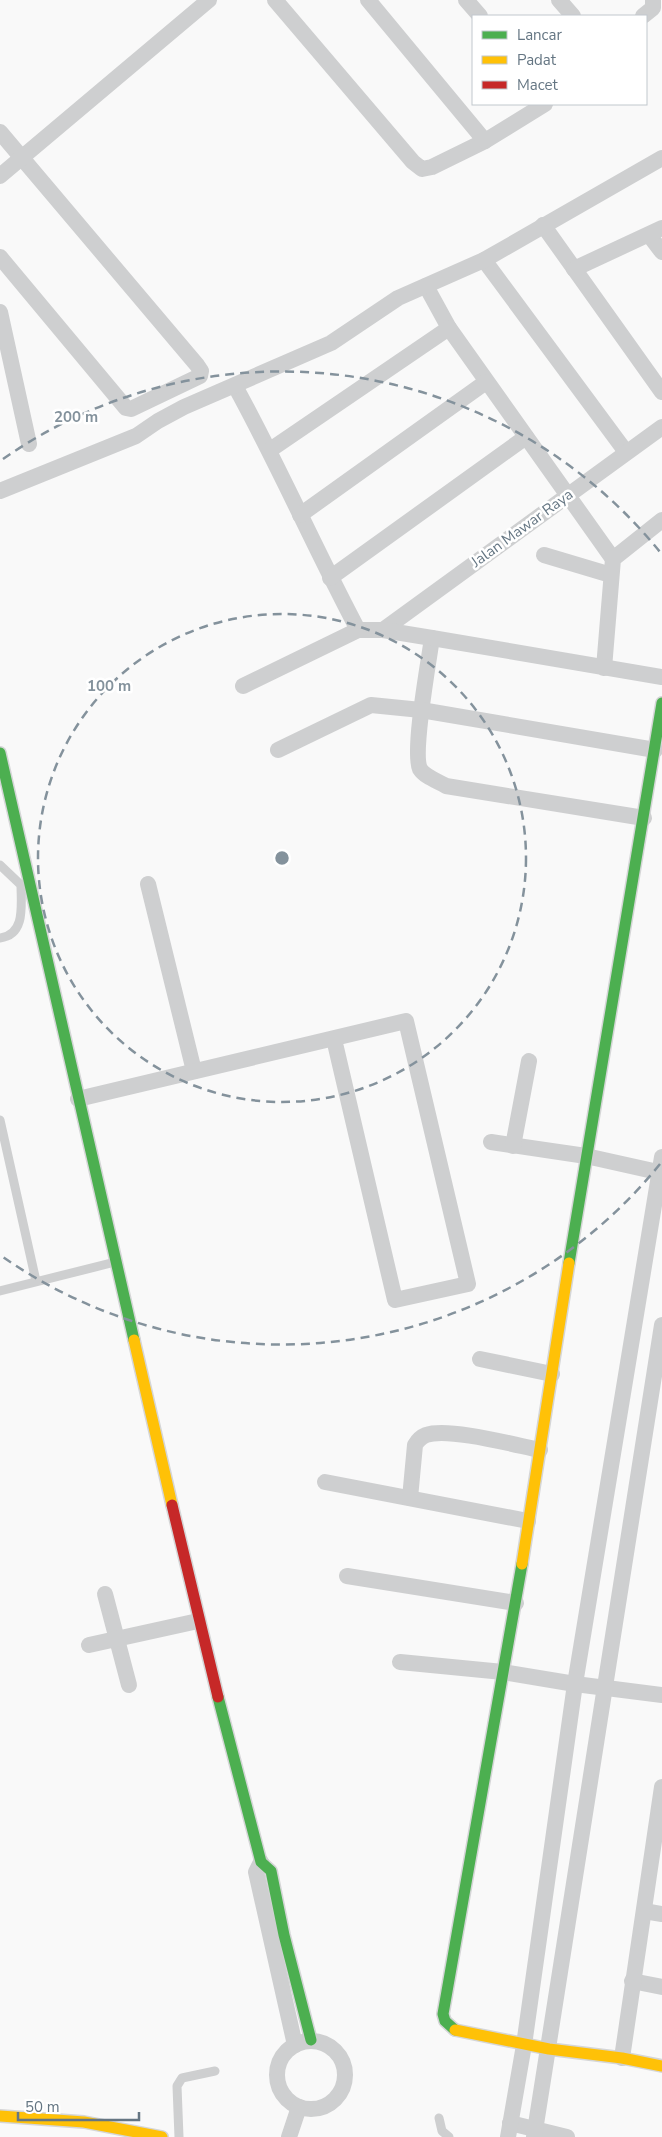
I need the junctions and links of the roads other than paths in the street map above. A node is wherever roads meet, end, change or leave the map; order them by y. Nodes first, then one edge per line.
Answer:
1 (209, 0) edge
2 (275, 0) edge
3 (368, 0) edge
4 (466, 0) edge
5 (559, 0) edge
6 (653, 0) edge
7 (479, 15) edge
8 (572, 15) edge
9 (644, 15) edge
10 (543, 105) edge
11 (0, 132) edge
12 (485, 141) junction
13 (23, 158) junction
14 (662, 158) edge
15 (0, 176) edge
16 (542, 225) junction
17 (656, 232) edge
18 (662, 252) edge
19 (0, 257) edge
20 (484, 260) junction
21 (574, 269) junction
22 (426, 286) junction
23 (0, 312) edge
24 (449, 328) junction
25 (486, 382) junction
26 (235, 386) junction
27 (662, 392) edge
28 (662, 427) edge
29 (526, 438) junction
30 (29, 444) dead end
31 (270, 450) junction
32 (626, 452) junction
33 (0, 491) edge
34 (567, 494) junction
35 (300, 515) junction
36 (662, 520) edge
37 (544, 555) dead end
38 (613, 559) junction
39 (611, 575) junction
40 (330, 578) junction
41 (358, 630) junction
42 (384, 630) junction
43 (432, 638) junction
44 (604, 668) junction
45 (662, 677) edge
46 (242, 686) dead end
47 (662, 703) edge
48 (421, 710) junction
49 (278, 750) dead end
50 (656, 750) junction
51 (0, 753) edge
52 (644, 818) junction
53 (0, 865) edge
54 (25, 882) junction
55 (148, 884) dead end
56 (0, 938) edge
57 (334, 1039) junction
58 (529, 1061) dead end
59 (194, 1071) junction
60 (78, 1099) junction
61 (0, 1120) edge
62 (490, 1142) dead end
63 (513, 1146) junction
64 (586, 1156) junction
65 (661, 1167) edge
66 (116, 1262) junction
67 (36, 1281) junction
68 (0, 1291) edge
69 (662, 1325) edge
70 (480, 1359) dead end
71 (552, 1374) junction
72 (540, 1450) junction
73 (325, 1482) dead end
74 (410, 1498) junction
75 (528, 1521) junction
76 (347, 1576) dead end
77 (105, 1594) dead end
78 (516, 1603) junction
79 (198, 1621) junction
80 (117, 1640) junction
81 (89, 1645) dead end
82 (400, 1662) dead end
83 (503, 1672) junction
84 (129, 1684) dead end
85 (575, 1684) junction
86 (605, 1687) junction
87 (662, 1695) edge
88 (662, 1787) edge
89 (658, 1845) edge
90 (260, 1862) junction
91 (644, 1911) junction
92 (662, 1914) edge
93 (632, 1982) junction
94 (662, 1987) edge
95 (311, 2040) junction
96 (294, 2045) junction
97 (524, 2045) junction
98 (549, 2049) junction
99 (622, 2058) junction
100 (662, 2066) edge
101 (215, 2071) dead end
102 (299, 2107) junction
103 (0, 2116) edge
104 (439, 2118) dead end
105 (509, 2130) edge
106 (535, 2133) edge
107 (162, 2137) edge
108 (179, 2137) edge
109 (289, 2137) edge
110 (449, 2137) edge
111 (567, 2137) edge

1 - 13 street
2 - 12 street
3 - 12 street
4 - 7 street
5 - 8 street
6 - 9 street
10 - 12 street
11 - 13 street
13 - 15 street
13 - 19 street
14 - 16 street
16 - 20 street
16 - 21 street
17 - 18 street
17 - 21 street
20 - 22 street
20 - 32 street
21 - 27 street
22 - 24 street
22 - 26 street
23 - 30 street
24 - 25 street
24 - 31 street
25 - 29 street
25 - 35 street
26 - 31 street
26 - 33 street
28 - 32 street, Jalan Mawar Raya
29 - 34 street
29 - 40 street
31 - 35 street
32 - 34 street, Jalan Mawar Raya
34 - 38 street
34 - 42 street, Jalan Mawar Raya
35 - 40 street
36 - 38 street
37 - 39 street
38 - 39 street
39 - 44 street
40 - 41 street
41 - 42 street
41 - 46 street
42 - 43 street
43 - 44 street
43 - 48 street
44 - 45 street
47 - 50 street
48 - 49 street
48 - 50 street
48 - 52 street
50 - 52 street
51 - 54 street
52 - 64 street
53 - 54 lane
54 - 56 lane
54 - 60 street
55 - 59 street
57 - 57 street
57 - 59 street
58 - 63 street
59 - 60 street
60 - 66 street
61 - 67 lane
62 - 63 street
63 - 64 street
64 - 65 street
64 - 71 street
65 - 85 street
66 - 67 lane
66 - 79 street
67 - 68 lane
69 - 86 street
70 - 71 street
71 - 72 street
72 - 74 street
72 - 75 street
73 - 74 street
74 - 75 street
75 - 78 street
76 - 78 street
77 - 80 street
78 - 83 street
79 - 80 street
79 - 90 street
80 - 81 street
80 - 84 street
82 - 83 street
83 - 85 street
83 - 97 street
85 - 86 street
85 - 97 street
86 - 87 street
86 - 98 street
88 - 89 street
89 - 91 street
90 - 95 street
90 - 96 street
91 - 92 street
91 - 93 street
93 - 94 street
93 - 99 street
95 - 96 street
95 - 102 street
96 - 102 street
97 - 98 street
97 - 105 street
98 - 99 street
98 - 106 street
99 - 100 street
101 - 108 lane
102 - 109 street
103 - 107 street
104 - 110 lane
105 - 106 street
106 - 111 street

